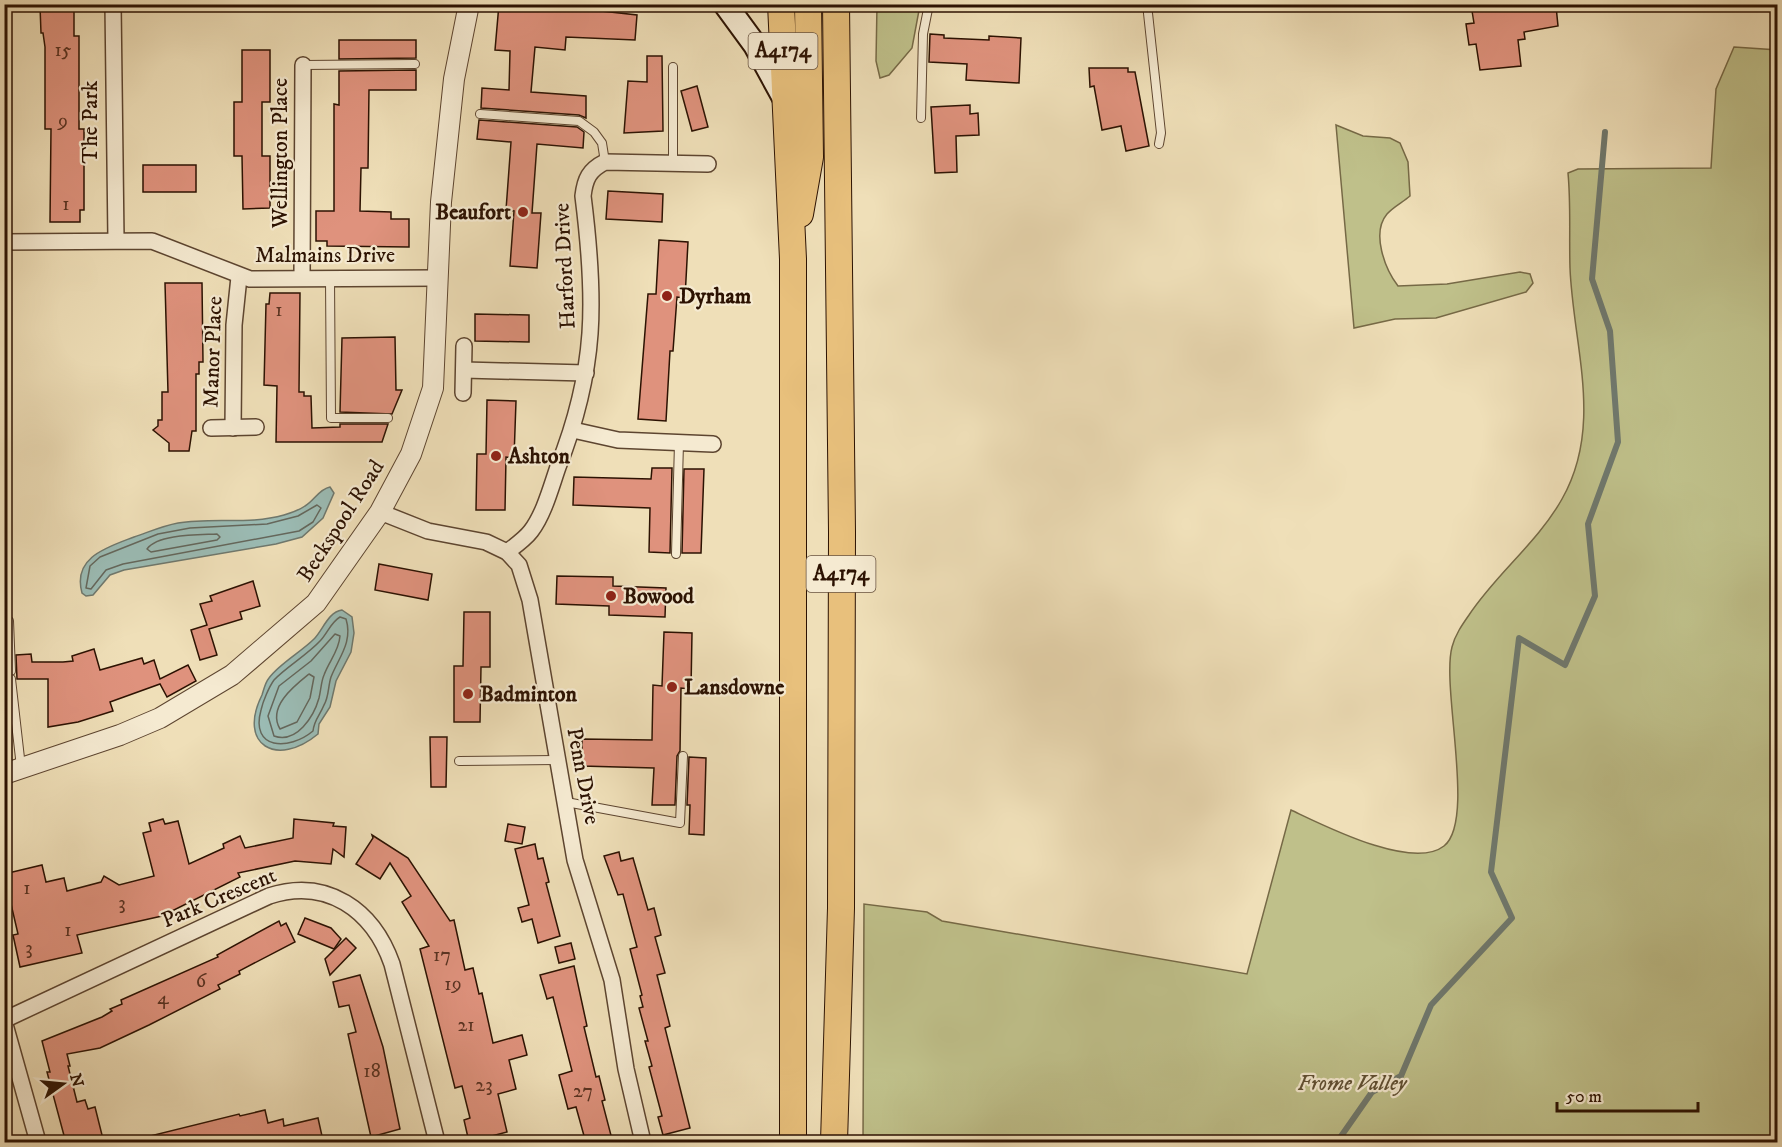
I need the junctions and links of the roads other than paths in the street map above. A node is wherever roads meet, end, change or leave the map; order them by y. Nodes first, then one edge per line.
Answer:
1 (113, 4) edge
2 (469, 4) edge
3 (725, 4) edge
4 (781, 4) edge
5 (808, 4) edge
6 (836, 4) edge
7 (929, 4) edge
8 (1148, 4) edge
9 (415, 64) dead end
10 (303, 65) joint
11 (673, 68) dead end
12 (784, 98) junction
13 (480, 114) dead end
14 (921, 118) dead end
15 (1159, 144) dead end
16 (605, 162) junction
17 (673, 164) junction
18 (708, 164) dead end
19 (116, 240) junction
20 (4, 242) edge
21 (793, 259) junction
22 (239, 277) junction
23 (302, 278) junction
24 (330, 278) junction
25 (437, 278) junction
26 (464, 346) dead end
27 (464, 370) junction
28 (586, 373) junction
29 (463, 393) dead end
30 (388, 418) dead end
31 (256, 427) dead end
32 (211, 428) dead end
33 (233, 428) junction
34 (573, 430) junction
35 (679, 443) junction
36 (713, 444) dead end
37 (380, 512) junction
38 (507, 552) junction
39 (676, 554) dead end
40 (9, 621) dead end
41 (683, 756) dead end
42 (556, 760) junction
43 (459, 761) dead end
44 (13, 771) edge
45 (566, 802) junction
46 (4, 1021) edge
47 (38, 1143) edge
48 (437, 1143) edge
49 (643, 1143) edge
50 (793, 1143) edge
51 (834, 1143) edge

1 - 19 street, The Park
2 - 25 street, Beckspool Road
3 - 12 main road
4 - 12 highway, A4174
5 - 21 highway, A4174
6 - 51 highway, A4174
7 - 14 lane
8 - 15 lane
9 - 10 lane
10 - 23 street, Wellington Place
11 - 17 lane
12 - 21 highway, A4174
13 - 16 lane
16 - 17 street
16 - 28 street, Harford Drive
17 - 18 street
19 - 20 street, Malmains Drive
19 - 22 street, Malmains Drive
21 - 50 highway, A4174
22 - 23 street, Malmains Drive
22 - 33 street, Manor Place
23 - 24 street, Malmains Drive
24 - 25 street, Malmains Drive
24 - 30 lane
25 - 37 street, Beckspool Road
26 - 27 street
27 - 28 street
27 - 29 street
28 - 34 street, Harford Drive
31 - 33 street, Manor Place
32 - 33 street, Manor Place
34 - 35 street
34 - 38 street, Harford Drive
35 - 36 street
35 - 39 lane
37 - 38 street
37 - 44 street, Beckspool Road
38 - 42 street, Penn Drive
40 - 44 lane
41 - 45 lane
42 - 43 lane
42 - 45 street, Penn Drive
45 - 49 street, Penn Drive
46 - 47 street
46 - 48 street, Park Crescent

